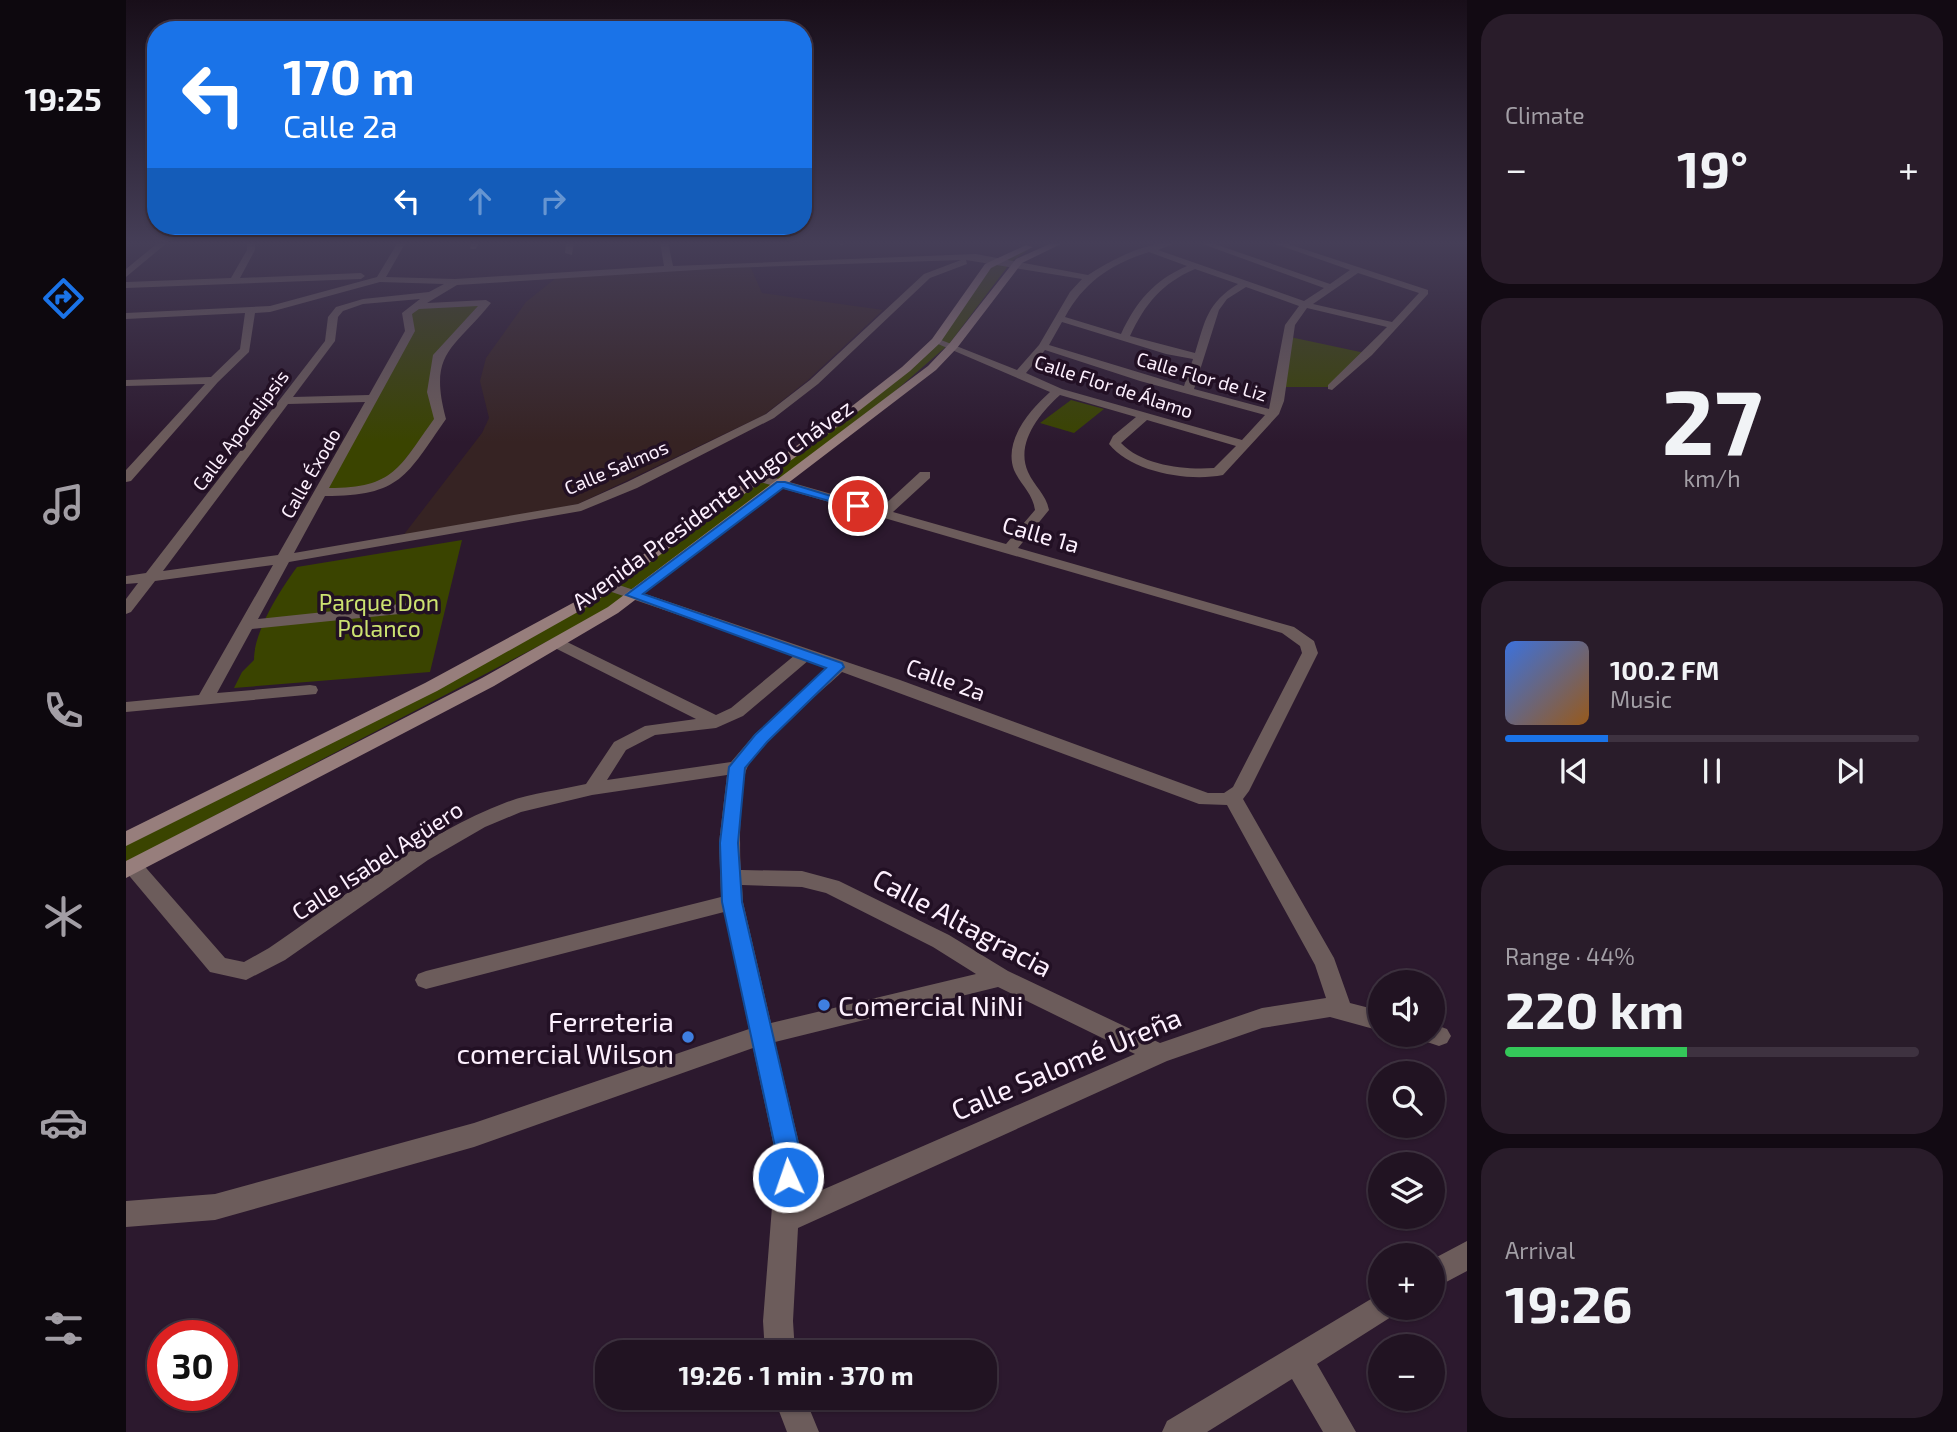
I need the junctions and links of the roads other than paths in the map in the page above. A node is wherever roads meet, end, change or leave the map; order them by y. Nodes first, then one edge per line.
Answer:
1 (264, 309) edge
2 (339, 309) edge
3 (412, 309) edge
4 (481, 309) edge
5 (893, 309) edge
6 (958, 309) edge
7 (981, 309) edge
8 (1064, 309) edge
9 (1141, 309) edge
10 (1216, 309) edge
11 (1302, 309) edge
12 (1322, 309) edge
13 (1408, 309) edge
14 (250, 311) junction
15 (126, 316) edge
16 (1059, 318) junction
17 (1392, 325) junction
18 (1124, 338) junction
19 (936, 341) junction
20 (953, 346) junction
21 (1043, 346) junction
22 (1197, 358) junction
23 (1019, 374) junction
24 (214, 380) junction
25 (126, 383) edge
26 (1332, 387) dead end
27 (1188, 390) junction
28 (1058, 391) junction
29 (374, 398) junction
30 (284, 401) junction
31 (1273, 414) junction
32 (1145, 416) junction
33 (1243, 444) junction
34 (151, 450) junction
35 (126, 453) edge
36 (925, 475) dead end
37 (758, 477) junction
38 (126, 478) edge
39 (781, 484) junction
40 (321, 492) junction
41 (884, 513) junction
42 (1009, 548) junction
43 (283, 559) junction
44 (149, 577) junction
45 (126, 580) edge
46 (608, 586) junction
47 (633, 595) junction
48 (419, 607) dead end
49 (126, 610) edge
50 (248, 625) junction
51 (557, 643) junction
52 (805, 655) junction
53 (837, 667) junction
54 (310, 690) dead end
55 (205, 700) junction
56 (126, 707) edge
57 (716, 722) junction
58 (737, 767) junction
59 (592, 789) junction
60 (1237, 795) junction
61 (126, 839) edge
62 (130, 868) edge
63 (729, 877) junction
64 (732, 902) junction
65 (999, 977) junction
66 (426, 980) dead end
67 (1340, 1010) junction
68 (1368, 1018) edge
69 (761, 1035) junction
70 (1159, 1054) junction
71 (126, 1214) edge
72 (786, 1220) junction
73 (1467, 1255) edge
74 (1445, 1268) edge
75 (1368, 1315) edge
76 (779, 1340) edge
77 (1297, 1359) junction
78 (794, 1410) edge
79 (803, 1432) edge
80 (1178, 1432) edge
81 (1340, 1432) edge

1 - 14 street
2 - 30 street, Calle Apocalipsis
3 - 29 street, Calle Éxodo
4 - 40 street
5 - 43 street, Calle Salmos
6 - 19 main road, Avenida Presidente Hugo Chávez
7 - 20 main road, Avenida Presidente Hugo Chávez
8 - 16 street
9 - 18 street
10 - 22 street
11 - 31 street
12 - 17 street
13 - 17 street
14 - 15 street
14 - 24 street
16 - 18 street
16 - 21 street
17 - 26 street
18 - 22 street
19 - 20 street, Calle Flor de Álamo
19 - 37 main road, Avenida Presidente Hugo Chávez
20 - 23 street, Calle Flor de Álamo
20 - 39 main road, Avenida Presidente Hugo Chávez
21 - 23 street
21 - 27 street, Calle Flor de Liz
22 - 27 street
23 - 28 street, Calle Flor de Álamo
24 - 25 street
24 - 34 street
27 - 31 street, Calle Flor de Liz
28 - 32 street, Calle Flor de Álamo
28 - 42 street
29 - 30 street
29 - 40 street, Calle Éxodo
30 - 44 street, Calle Apocalipsis
31 - 33 street
32 - 33 street, Calle Flor de Álamo
32 - 33 street
34 - 35 street
34 - 38 street
36 - 41 street
37 - 39 street, Calle 1a
37 - 46 main road, Avenida Presidente Hugo Chávez
39 - 41 street, Calle 1a
39 - 47 main road, Avenida Presidente Hugo Chávez
40 - 43 street, Calle Éxodo
41 - 42 street, Calle 1a
42 - 60 street, Calle 1a
43 - 44 street, Calle Salmos
43 - 50 street, Calle Éxodo
44 - 45 street, Calle Salmos
44 - 49 street, Calle Apocalipsis
46 - 47 street, Calle 2a
46 - 61 main road, Avenida Presidente Hugo Chávez
47 - 51 main road, Avenida Presidente Hugo Chávez
47 - 52 street, Calle 2a
48 - 50 street
50 - 55 street, Calle Éxodo
51 - 57 street
51 - 62 main road, Avenida Presidente Hugo Chávez
52 - 53 street, Calle 2a
52 - 57 street
53 - 58 street
53 - 60 street, Calle 2a
54 - 55 street
55 - 56 street
57 - 59 street
58 - 59 street, Calle Isabel Agüero
58 - 63 street
59 - 62 street, Calle Isabel Agüero
60 - 67 street
63 - 64 street
63 - 65 street, Calle Altagracia
64 - 66 street
64 - 69 street
65 - 69 street
65 - 70 street, Calle Altagracia
67 - 68 street, Calle Salomé Ureña
67 - 70 street, Calle Salomé Ureña
69 - 71 street
69 - 72 street
70 - 72 street, Calle Salomé Ureña
72 - 76 street
73 - 74 street
75 - 77 street
77 - 80 street
77 - 81 street
78 - 79 street

